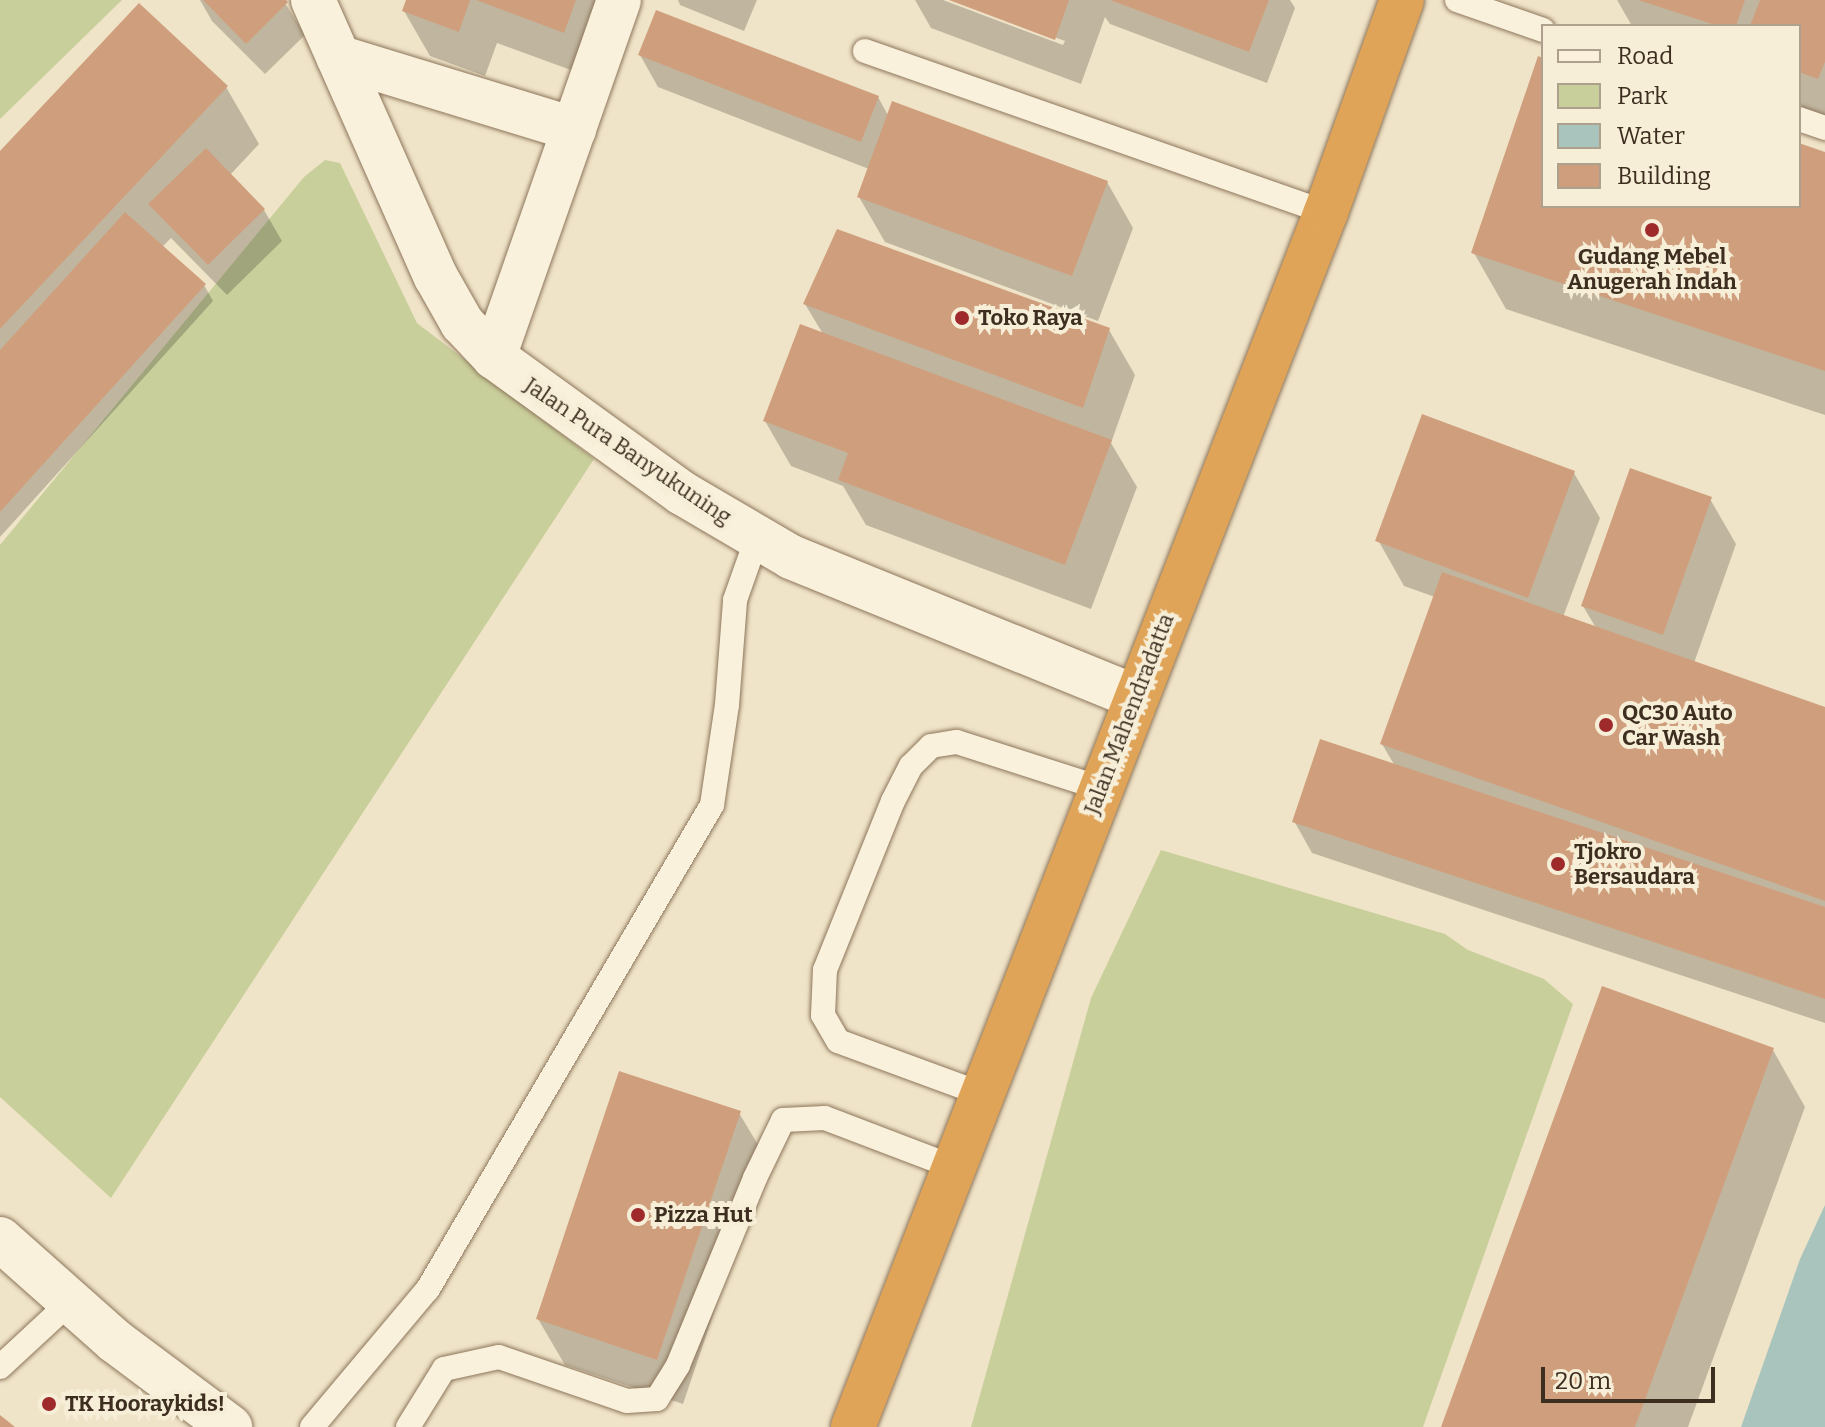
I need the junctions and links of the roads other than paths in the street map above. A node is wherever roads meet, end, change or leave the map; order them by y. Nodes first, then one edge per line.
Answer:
1 (313, 0) edge
2 (619, 0) edge
3 (1402, 0) edge
4 (1457, 0) edge
5 (1541, 29) edge
6 (865, 51) dead end
7 (338, 57) junction
8 (1801, 120) edge
9 (1825, 128) edge
10 (574, 129) junction
11 (1326, 212) junction
12 (494, 357) junction
13 (757, 538) junction
14 (1135, 697) junction
15 (1100, 788) junction
16 (982, 1094) junction
17 (953, 1167) junction
18 (0, 1239) edge
19 (69, 1303) junction
20 (0, 1367) edge
21 (230, 1427) edge
22 (312, 1427) edge
23 (408, 1427) edge
24 (853, 1427) edge

1 - 7 street, Jalan Pura Banyukuning
2 - 10 street
3 - 11 highway, Jalan Mahendradatta
4 - 5 lane
6 - 11 lane
7 - 10 street
7 - 12 street, Jalan Pura Banyukuning
8 - 9 lane
10 - 12 street
11 - 14 highway, Jalan Mahendradatta
12 - 13 street, Jalan Pura Banyukuning
13 - 14 street, Jalan Pura Banyukuning
13 - 22 lane
14 - 15 highway, Jalan Mahendradatta
15 - 16 highway, Jalan Mahendradatta
15 - 16 lane
16 - 17 highway, Jalan Mahendradatta
17 - 23 lane
17 - 24 highway, Jalan Mahendradatta
18 - 19 street
19 - 20 lane
19 - 21 street

